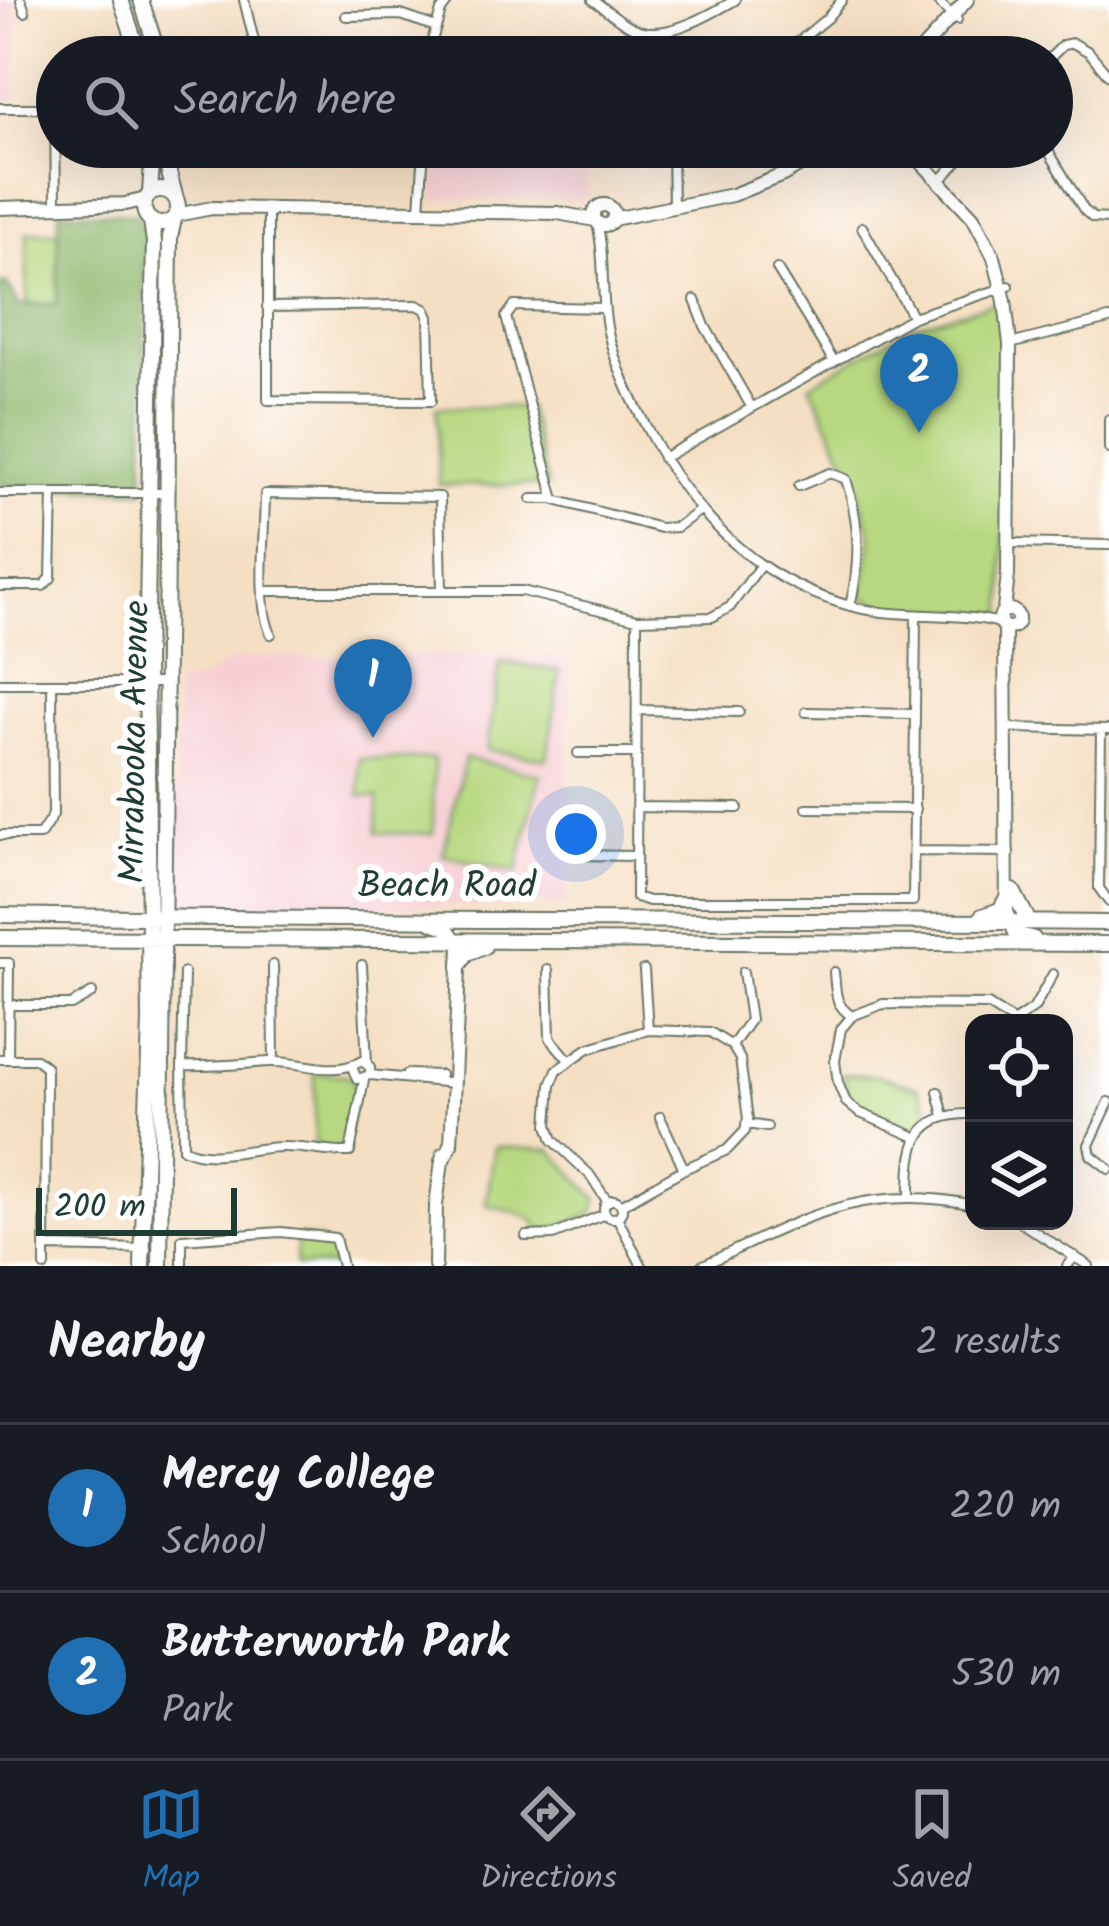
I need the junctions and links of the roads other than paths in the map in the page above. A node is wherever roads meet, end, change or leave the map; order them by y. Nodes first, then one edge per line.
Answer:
1 (20, 0) edge
2 (121, 0) edge
3 (141, 0) edge
4 (244, 0) edge
5 (449, 0) edge
6 (593, 0) edge
7 (735, 0) edge
8 (842, 0) edge
9 (936, 0) edge
10 (971, 0) edge
11 (25, 12) dead end
12 (346, 16) dead end
13 (954, 18) junction
14 (436, 27) junction
15 (133, 36) edge
16 (152, 36) edge
17 (253, 36) edge
18 (433, 36) edge
19 (805, 36) edge
20 (936, 36) edge
21 (941, 36) edge
22 (1073, 43) edge
23 (1109, 76) edge
24 (0, 108) edge
25 (36, 108) edge
26 (56, 168) edge
27 (151, 168) edge
28 (169, 168) edge
29 (424, 168) edge
30 (672, 168) edge
31 (784, 168) edge
32 (792, 168) edge
33 (931, 168) edge
34 (935, 168) edge
35 (952, 168) edge
36 (1059, 168) edge
37 (943, 178) junction
38 (56, 206) junction
39 (148, 206) junction
40 (673, 206) junction
41 (176, 208) junction
42 (268, 208) junction
43 (423, 209) junction
44 (0, 211) edge
45 (1109, 219) edge
46 (603, 221) junction
47 (862, 227) dead end
48 (777, 269) dead end
49 (1006, 287) junction
50 (695, 300) dead end
51 (268, 308) junction
52 (603, 308) junction
53 (913, 316) junction
54 (1109, 319) edge
55 (1014, 343) junction
56 (834, 362) junction
57 (752, 408) junction
58 (1109, 419) edge
59 (1109, 449) edge
60 (663, 458) junction
61 (799, 487) dead end
62 (0, 493) edge
63 (53, 493) junction
64 (147, 493) junction
65 (170, 493) junction
66 (532, 499) dead end
67 (555, 500) junction
68 (699, 512) junction
69 (1012, 543) junction
70 (1109, 544) edge
71 (760, 566) junction
72 (0, 586) edge
73 (265, 591) junction
74 (442, 591) junction
75 (850, 605) junction
76 (916, 617) junction
77 (637, 619) junction
78 (1003, 619) junction
79 (271, 634) dead end
80 (0, 683) edge
81 (52, 683) junction
82 (146, 683) junction
83 (167, 683) junction
84 (637, 710) junction
85 (739, 712) dead end
86 (806, 712) dead end
87 (915, 714) junction
88 (1010, 728) junction
89 (1105, 730) edge
90 (578, 753) dead end
91 (637, 753) junction
92 (637, 807) junction
93 (738, 808) dead end
94 (807, 808) dead end
95 (915, 809) junction
96 (0, 835) edge
97 (914, 851) junction
98 (1009, 852) junction
99 (578, 855) dead end
100 (636, 856) junction
101 (1009, 895) junction
102 (150, 899) junction
103 (1109, 902) edge
104 (0, 915) edge
105 (377, 916) junction
106 (486, 917) junction
107 (69, 918) junction
108 (164, 919) junction
109 (766, 920) junction
110 (959, 921) junction
111 (1010, 922) junction
112 (1029, 922) junction
113 (1109, 923) edge
114 (0, 938) edge
115 (234, 938) junction
116 (127, 939) junction
117 (157, 939) junction
118 (456, 941) junction
119 (525, 942) junction
120 (770, 942) junction
121 (982, 943) junction
122 (1064, 944) junction
123 (1109, 944) edge
124 (163, 962) junction
125 (0, 963) edge
126 (362, 964) dead end
127 (460, 964) junction
128 (273, 965) dead end
129 (548, 970) dead end
130 (644, 970) dead end
131 (743, 972) dead end
132 (834, 972) dead end
133 (184, 973) dead end
134 (1053, 974) dead end
135 (457, 984) junction
136 (92, 993) dead end
137 (8, 1006) junction
138 (1003, 1014) edge
139 (1026, 1014) edge
140 (852, 1016) junction
141 (150, 1021) junction
142 (648, 1030) junction
143 (732, 1046) junction
144 (4, 1059) edge
145 (568, 1059) junction
146 (274, 1061) junction
147 (182, 1066) junction
148 (361, 1073) junction
149 (456, 1080) junction
150 (938, 1092) dead end
151 (1109, 1102) edge
152 (965, 1115) edge
153 (944, 1116) junction
154 (660, 1117) dead end
155 (746, 1124) junction
156 (767, 1127) dead end
157 (916, 1137) junction
158 (684, 1169) junction
159 (1109, 1169) edge
160 (910, 1196) junction
161 (608, 1202) junction
162 (965, 1204) edge
163 (621, 1205) junction
164 (605, 1214) junction
165 (617, 1217) junction
166 (1033, 1230) edge
167 (526, 1236) dead end
168 (46, 1247) junction
169 (142, 1249) junction
170 (1075, 1256) junction
171 (160, 1258) edge
172 (704, 1265) edge
173 (45, 1266) edge
174 (142, 1266) edge
175 (182, 1266) edge
176 (342, 1266) edge
177 (435, 1266) edge
178 (642, 1266) edge
179 (1067, 1266) edge
180 (1089, 1266) edge

1 - 11 street
2 - 15 main road
3 - 16 main road
4 - 17 street
5 - 14 street
6 - 7 street
8 - 19 street
9 - 13 street
10 - 13 street
12 - 14 street
13 - 20 street
13 - 21 street
14 - 18 street
22 - 23 street
24 - 25 street
26 - 38 street
27 - 39 main road, Mirrabooka Avenue
28 - 41 main road, Mirrabooka Avenue
29 - 43 street
30 - 40 street
31 - 40 street
32 - 40 street
33 - 37 street
34 - 37 street
35 - 37 street
36 - 45 street
37 - 49 street
38 - 39 street
38 - 44 street
39 - 41 main road
39 - 41 main road
39 - 64 main road, Mirrabooka Avenue
40 - 46 street
41 - 42 street
41 - 65 main road, Mirrabooka Avenue
42 - 43 street
42 - 51 street
43 - 46 street
46 - 52 street
47 - 53 street
48 - 56 street
49 - 53 street
49 - 55 street
50 - 57 street
51 - 51 street
52 - 60 street
52 - 67 street
53 - 56 street
54 - 55 street
55 - 69 street
56 - 57 street
57 - 60 street
58 - 59 street
60 - 68 street
61 - 75 street
62 - 63 street
63 - 64 street
63 - 72 street
64 - 65 street
64 - 82 main road, Mirrabooka Avenue
65 - 83 main road, Mirrabooka Avenue
66 - 67 street
67 - 68 street
68 - 71 street
69 - 70 street
69 - 78 street
71 - 75 street
71 - 77 street
73 - 74 street
73 - 74 street
73 - 79 street
74 - 77 street
75 - 76 street
76 - 78 street
76 - 87 street
77 - 84 street
78 - 88 street
80 - 81 street
81 - 82 street
81 - 96 street
82 - 83 street
82 - 102 main road, Mirrabooka Avenue
83 - 108 main road, Mirrabooka Avenue
84 - 85 street
84 - 91 street
86 - 87 street
87 - 95 street
88 - 89 street
88 - 98 street
89 - 103 street
90 - 91 street
91 - 92 street
92 - 93 street
92 - 100 street
94 - 95 street
95 - 97 street
97 - 98 street
97 - 100 street
98 - 101 street
99 - 100 street
101 - 110 main road
101 - 111 street
101 - 112 main road
102 - 107 main road
102 - 108 main road, Mirrabooka Avenue
104 - 107 main road, Beach Road
105 - 106 main road, Beach Road
105 - 108 main road, Beach Road
105 - 118 street
106 - 109 main road, Beach Road
106 - 118 street
107 - 108 main road, Beach Road
108 - 117 main road, Mirrabooka Avenue
109 - 110 main road, Beach Road
109 - 120 main road
110 - 111 main road, Beach Road
111 - 112 main road, Beach Road
111 - 121 street
111 - 122 street
112 - 113 main road, Beach Road
114 - 116 main road, Beach Road
115 - 117 main road, Beach Road
115 - 118 main road, Beach Road
115 - 124 main road
116 - 117 main road, Beach Road
116 - 141 main road
117 - 124 main road, Mirrabooka Avenue
117 - 141 main road, Mirrabooka Avenue
118 - 119 main road, Beach Road
118 - 127 street
118 - 135 street
119 - 120 main road, Beach Road
119 - 127 main road
120 - 121 main road, Beach Road
121 - 122 main road, Beach Road
122 - 123 main road, Beach Road
124 - 171 main road, Mirrabooka Avenue
125 - 137 street
126 - 148 street
127 - 135 street
128 - 146 street
129 - 145 street
130 - 142 street
131 - 143 street
132 - 140 street
133 - 147 street
134 - 139 street
135 - 149 street
136 - 137 street
137 - 144 street
138 - 140 street
140 - 157 street
141 - 169 main road, Mirrabooka Avenue
142 - 143 street
142 - 145 street
143 - 155 street
144 - 168 street
145 - 161 street
146 - 147 street
146 - 148 street
147 - 148 street
148 - 149 street
149 - 177 street
150 - 153 street
151 - 159 street
152 - 153 street
153 - 157 street
154 - 158 street
155 - 156 street
155 - 158 street
157 - 160 street
158 - 163 street
160 - 162 street
160 - 172 street
161 - 163 street
161 - 164 street
163 - 165 street
164 - 165 street
164 - 167 street
165 - 178 street
166 - 170 street
168 - 169 street
168 - 173 street
169 - 171 street
169 - 174 main road, Mirrabooka Avenue
170 - 179 street
170 - 180 street
175 - 176 street

